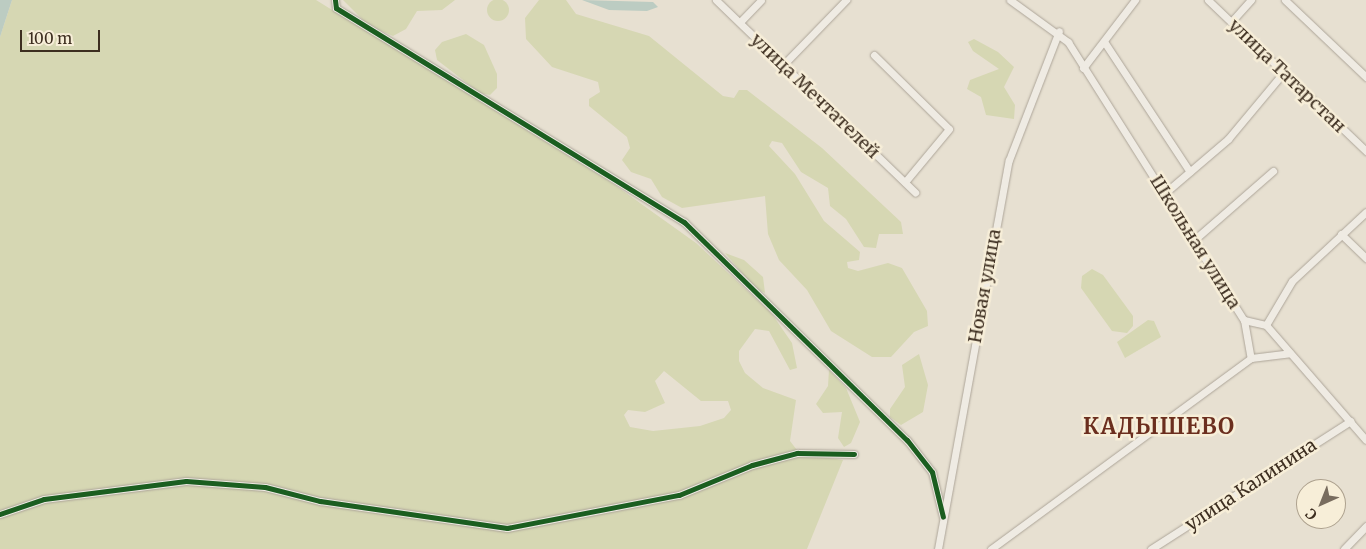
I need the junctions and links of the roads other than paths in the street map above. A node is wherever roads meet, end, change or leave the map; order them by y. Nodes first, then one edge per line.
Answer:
1 (335, 0) edge
2 (716, 0) edge
3 (761, 0) edge
4 (846, 0) edge
5 (1010, 0) edge
6 (1135, 0) edge
7 (1208, 0) edge
8 (1251, 0) edge
9 (1285, 0) edge
10 (740, 22) junction
11 (1231, 22) junction
12 (1059, 31) junction
13 (1105, 42) junction
14 (874, 55) dead end
15 (783, 65) junction
16 (1083, 68) junction
17 (1283, 73) junction
18 (1366, 77) edge
19 (1366, 151) edge
20 (1273, 170) dead end
21 (1190, 172) junction
22 (905, 182) junction
23 (914, 192) dead end
24 (1166, 192) junction
25 (1366, 212) edge
26 (1341, 234) junction
27 (1194, 240) junction
28 (1366, 258) edge
29 (1244, 320) junction
30 (1266, 325) junction
31 (1290, 353) junction
32 (1251, 358) junction
33 (1350, 421) junction
34 (1366, 440) edge
35 (854, 454) dead end
36 (0, 514) edge
37 (943, 517) junction
38 (1366, 526) edge
39 (938, 549) edge
40 (991, 549) edge
41 (1151, 549) edge
42 (1344, 549) edge

1 - 37 street
2 - 10 street, улица Мечтателей
3 - 10 street
4 - 15 street
5 - 12 street
6 - 13 street
7 - 11 street, улица Татарстан
8 - 11 street
9 - 18 street
10 - 15 street, улица Мечтателей
11 - 17 street, улица Татарстан
12 - 16 street, Школьная улица
12 - 37 street, Новая улица
13 - 16 street
13 - 21 street
14 - 22 street
15 - 22 street, улица Мечтателей
16 - 24 street, Школьная улица
17 - 19 street, улица Татарстан
17 - 21 street
20 - 27 street
21 - 24 street
22 - 23 street, улица Мечтателей
24 - 27 street, Школьная улица
25 - 26 street
26 - 28 street
26 - 30 street
27 - 29 street, Школьная улица
29 - 30 street, Школьная улица
29 - 32 street
30 - 31 street
31 - 32 street
31 - 33 street
32 - 40 street
33 - 34 street
33 - 41 street, улица Калинина
35 - 36 street
37 - 39 street, Новая улица
38 - 42 street

